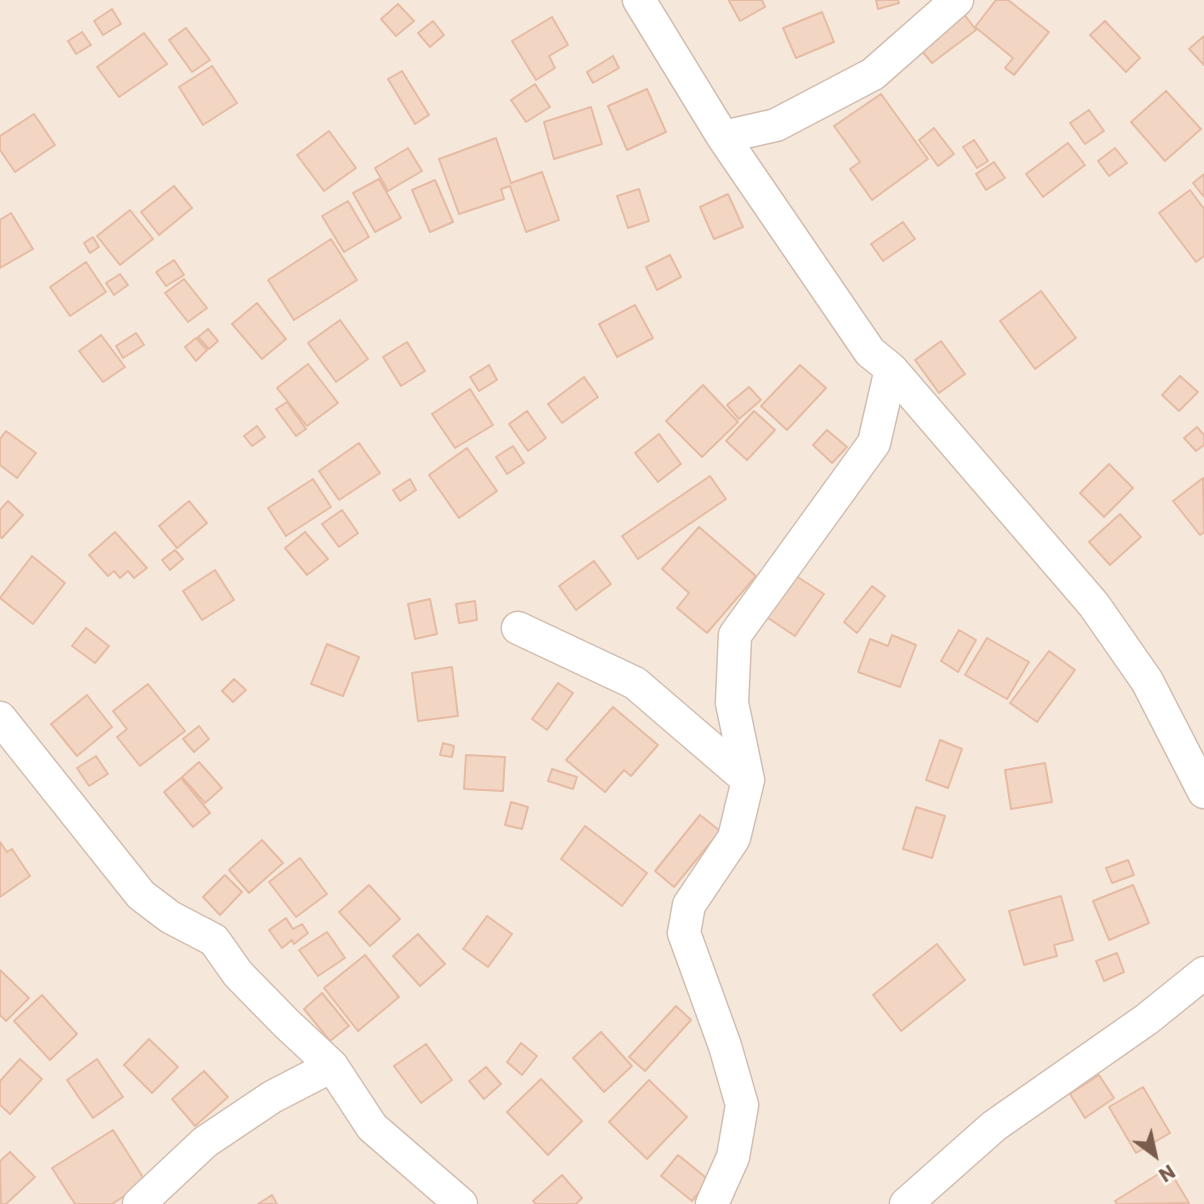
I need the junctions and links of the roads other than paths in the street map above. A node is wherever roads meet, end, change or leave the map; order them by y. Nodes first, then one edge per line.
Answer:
1 (639, 0) edge
2 (957, 0) edge
3 (723, 137) junction
4 (891, 369) junction
5 (518, 628) dead end
6 (0, 718) edge
7 (748, 780) junction
8 (1204, 792) edge
9 (1204, 973) edge
10 (332, 1066) junction
11 (139, 1204) edge
12 (461, 1204) edge
13 (712, 1204) edge
14 (906, 1204) edge

1 - 3 street
2 - 3 street
3 - 4 street
4 - 7 street
4 - 8 street
5 - 7 street
6 - 10 street
7 - 13 street
9 - 14 street
10 - 11 street
10 - 12 street

